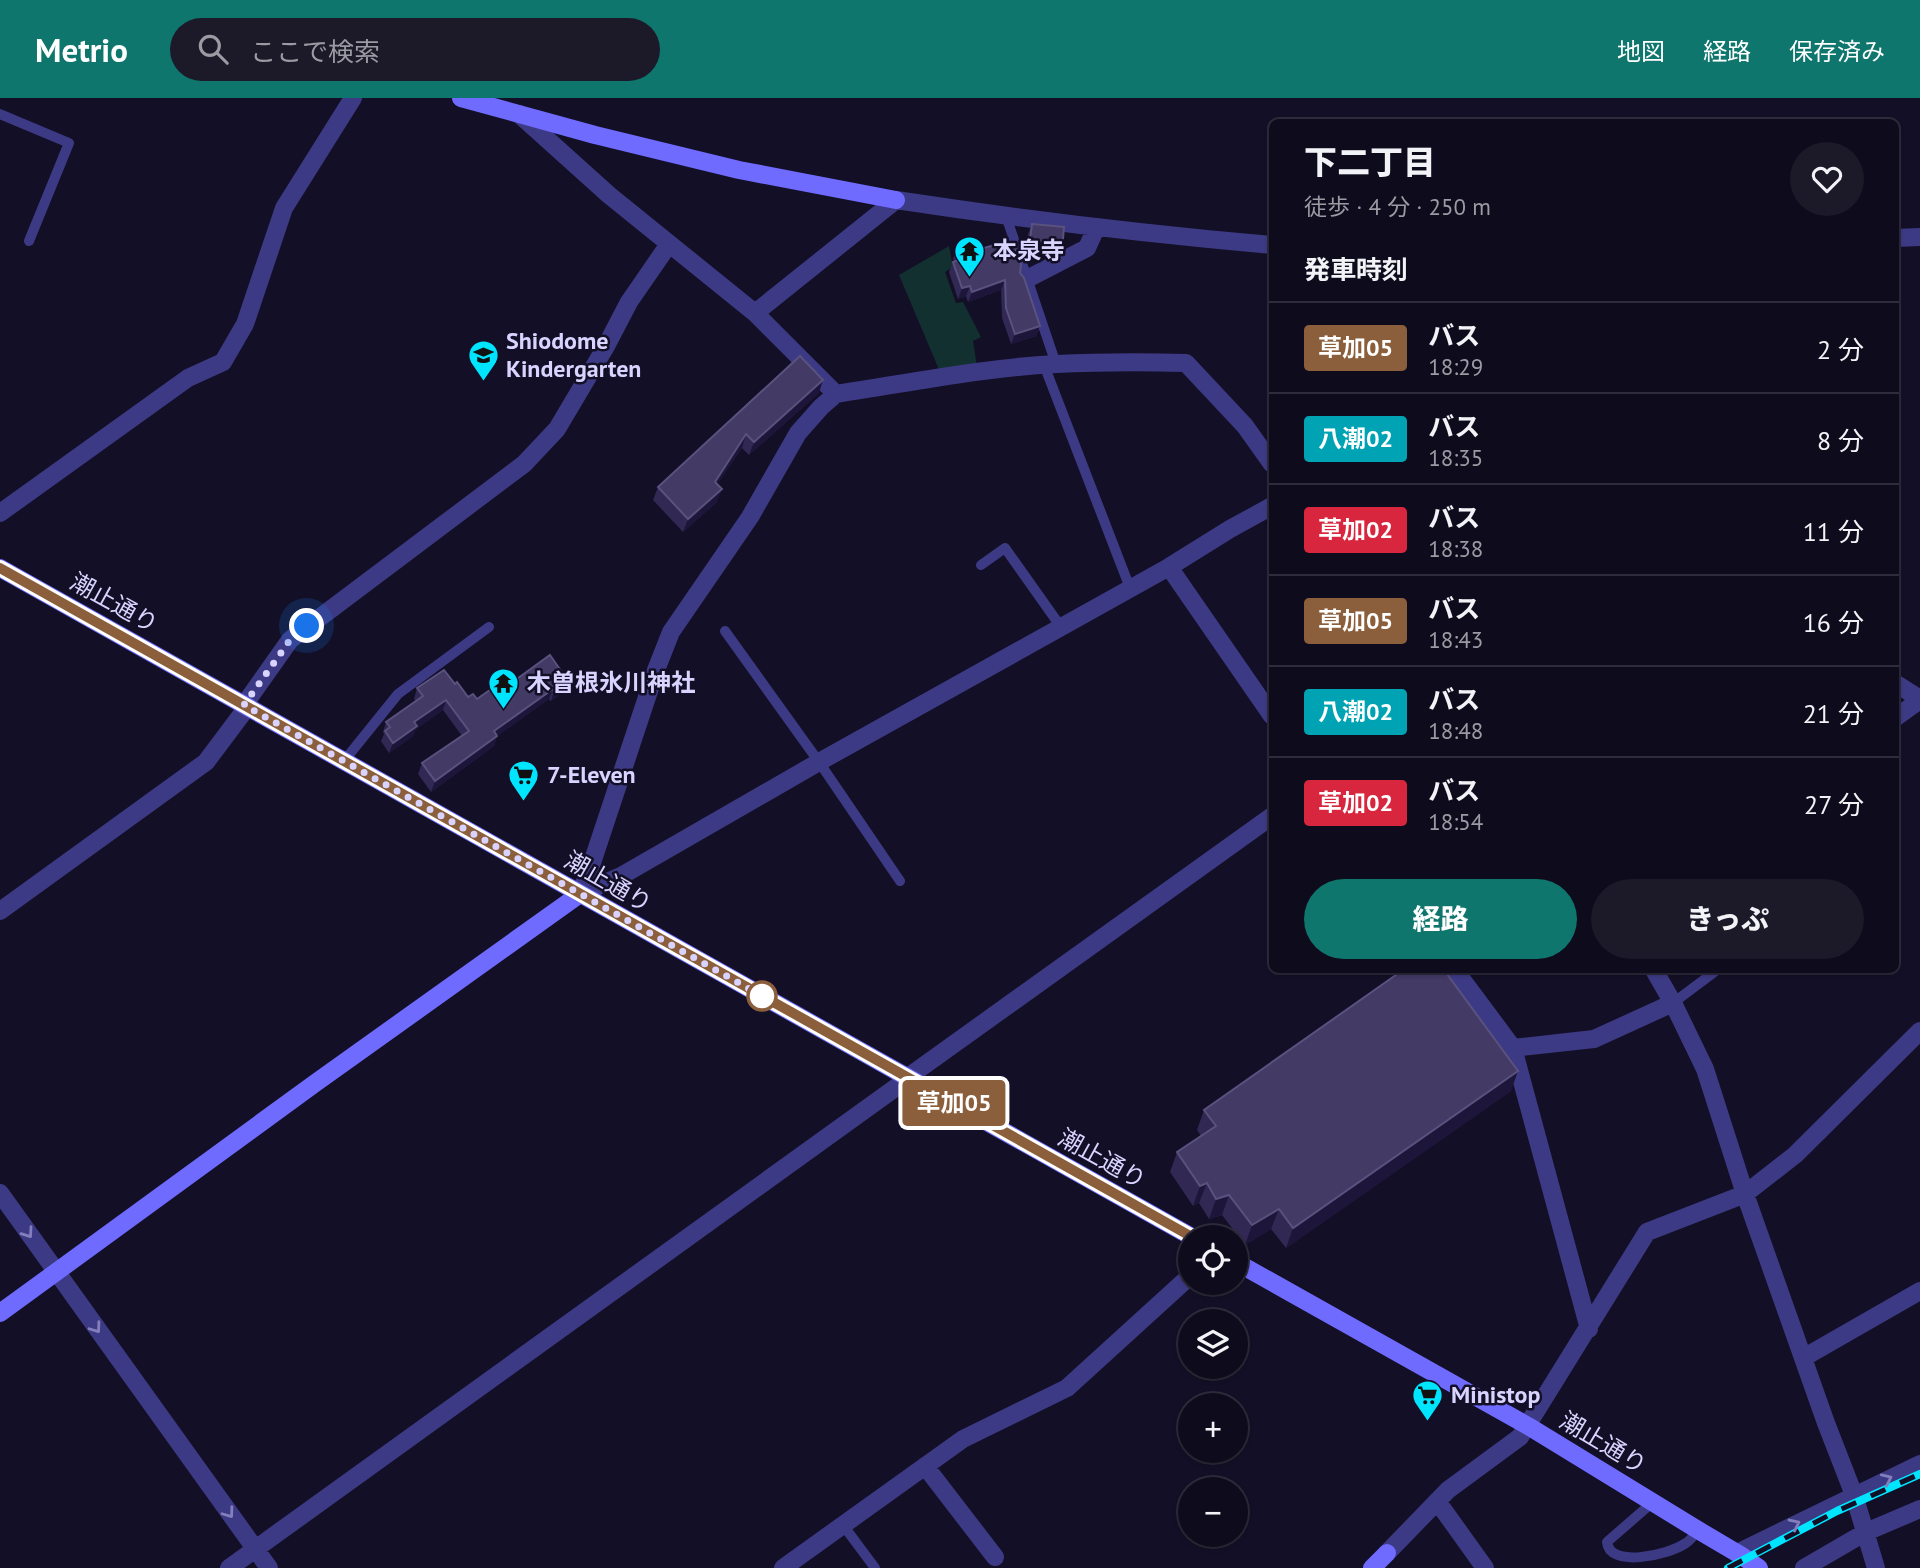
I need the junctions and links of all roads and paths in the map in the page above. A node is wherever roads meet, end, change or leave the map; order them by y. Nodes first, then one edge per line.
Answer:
1 (353, 98) edge
2 (461, 98) edge
3 (0, 114) edge
4 (519, 114) junction
5 (896, 200) junction
6 (1006, 216) junction
7 (1096, 228) junction
8 (1920, 237) edge
9 (1899, 239) edge
10 (29, 241) dead end
11 (669, 244) junction
12 (1269, 245) edge
13 (1027, 279) junction
14 (755, 313) junction
15 (1050, 364) junction
16 (836, 394) junction
17 (1269, 460) edge
18 (1269, 508) edge
19 (0, 513) edge
20 (981, 565) dead end
21 (1169, 567) junction
22 (0, 568) edge
23 (1130, 589) junction
24 (489, 627) dead end
25 (1061, 627) junction
26 (725, 631) dead end
27 (1899, 686) edge
28 (1920, 699) edge
29 (246, 705) junction
30 (1269, 712) edge
31 (1899, 715) edge
32 (344, 761) junction
33 (820, 762) junction
34 (1269, 818) edge
35 (900, 881) dead end
36 (580, 894) junction
37 (0, 911) edge
38 (1457, 973) edge
39 (1656, 973) edge
40 (1713, 973) edge
41 (1673, 1003) junction
42 (1920, 1031) edge
43 (1513, 1048) junction
44 (908, 1077) junction
45 (0, 1193) edge
46 (1745, 1194) junction
47 (1178, 1229) edge
48 (1248, 1269) edge
49 (57, 1272) junction
50 (1178, 1287) edge
51 (1920, 1291) edge
52 (0, 1313) edge
53 (1589, 1329) junction
54 (1803, 1358) junction
55 (1528, 1426) junction
56 (1920, 1464) edge
57 (925, 1466) junction
58 (1854, 1495) junction
59 (1437, 1501) junction
60 (1653, 1502) junction
61 (1920, 1509) edge
62 (843, 1525) junction
63 (1698, 1530) junction
64 (1866, 1532) junction
65 (255, 1549) junction
66 (1737, 1553) junction
67 (995, 1556) dead end
68 (229, 1568) edge
69 (269, 1568) edge
70 (783, 1568) edge
71 (874, 1568) edge
72 (1372, 1568) edge
73 (1485, 1568) edge
74 (1759, 1568) edge
75 (1804, 1568) edge
76 (1876, 1568) edge

1 - 19 street
2 - 4 street
3 - 10 lane
4 - 5 street
4 - 11 street
5 - 6 street
5 - 14 street
6 - 7 street
6 - 13 lane
7 - 12 street
7 - 13 street
8 - 9 street
11 - 14 street
11 - 29 street
13 - 15 lane
14 - 16 street
15 - 16 street
15 - 17 street
15 - 23 lane
16 - 36 street
18 - 21 street
20 - 25 lane
21 - 23 street
21 - 30 street
22 - 29 street, 潮止通り
23 - 25 street
24 - 32 lane
25 - 33 street
26 - 33 lane
27 - 28 street
28 - 31 street
29 - 32 street, 潮止通り
29 - 37 street
32 - 36 street, 潮止通り
33 - 35 lane
33 - 36 street
34 - 44 street
36 - 44 street, 潮止通り
36 - 49 street
38 - 43 street
39 - 41 street
40 - 41 lane
41 - 43 street
41 - 46 street
42 - 46 street
43 - 53 street
44 - 47 street, 潮止通り
44 - 65 street
45 -> 49 street
46 - 53 street
46 - 54 street
48 - 55 street, 潮止通り
49 - 52 street
49 -> 65 street
50 - 57 street
51 - 54 street
53 - 55 street
54 - 58 street
55 - 59 street
55 - 60 street, 潮止通り
58 -> 56 street
57 - 62 street
57 - 67 street
58 - 64 street
66 -> 58 street
59 - 72 street
59 - 73 street
60 - 63 street, 潮止通り
60 - 63 lane
61 - 64 street
62 - 70 street
62 - 71 lane
63 - 66 street, 潮止通り
64 - 75 street
64 - 76 street
65 - 68 street
65 - 69 street
66 - 74 street, 潮止通り

